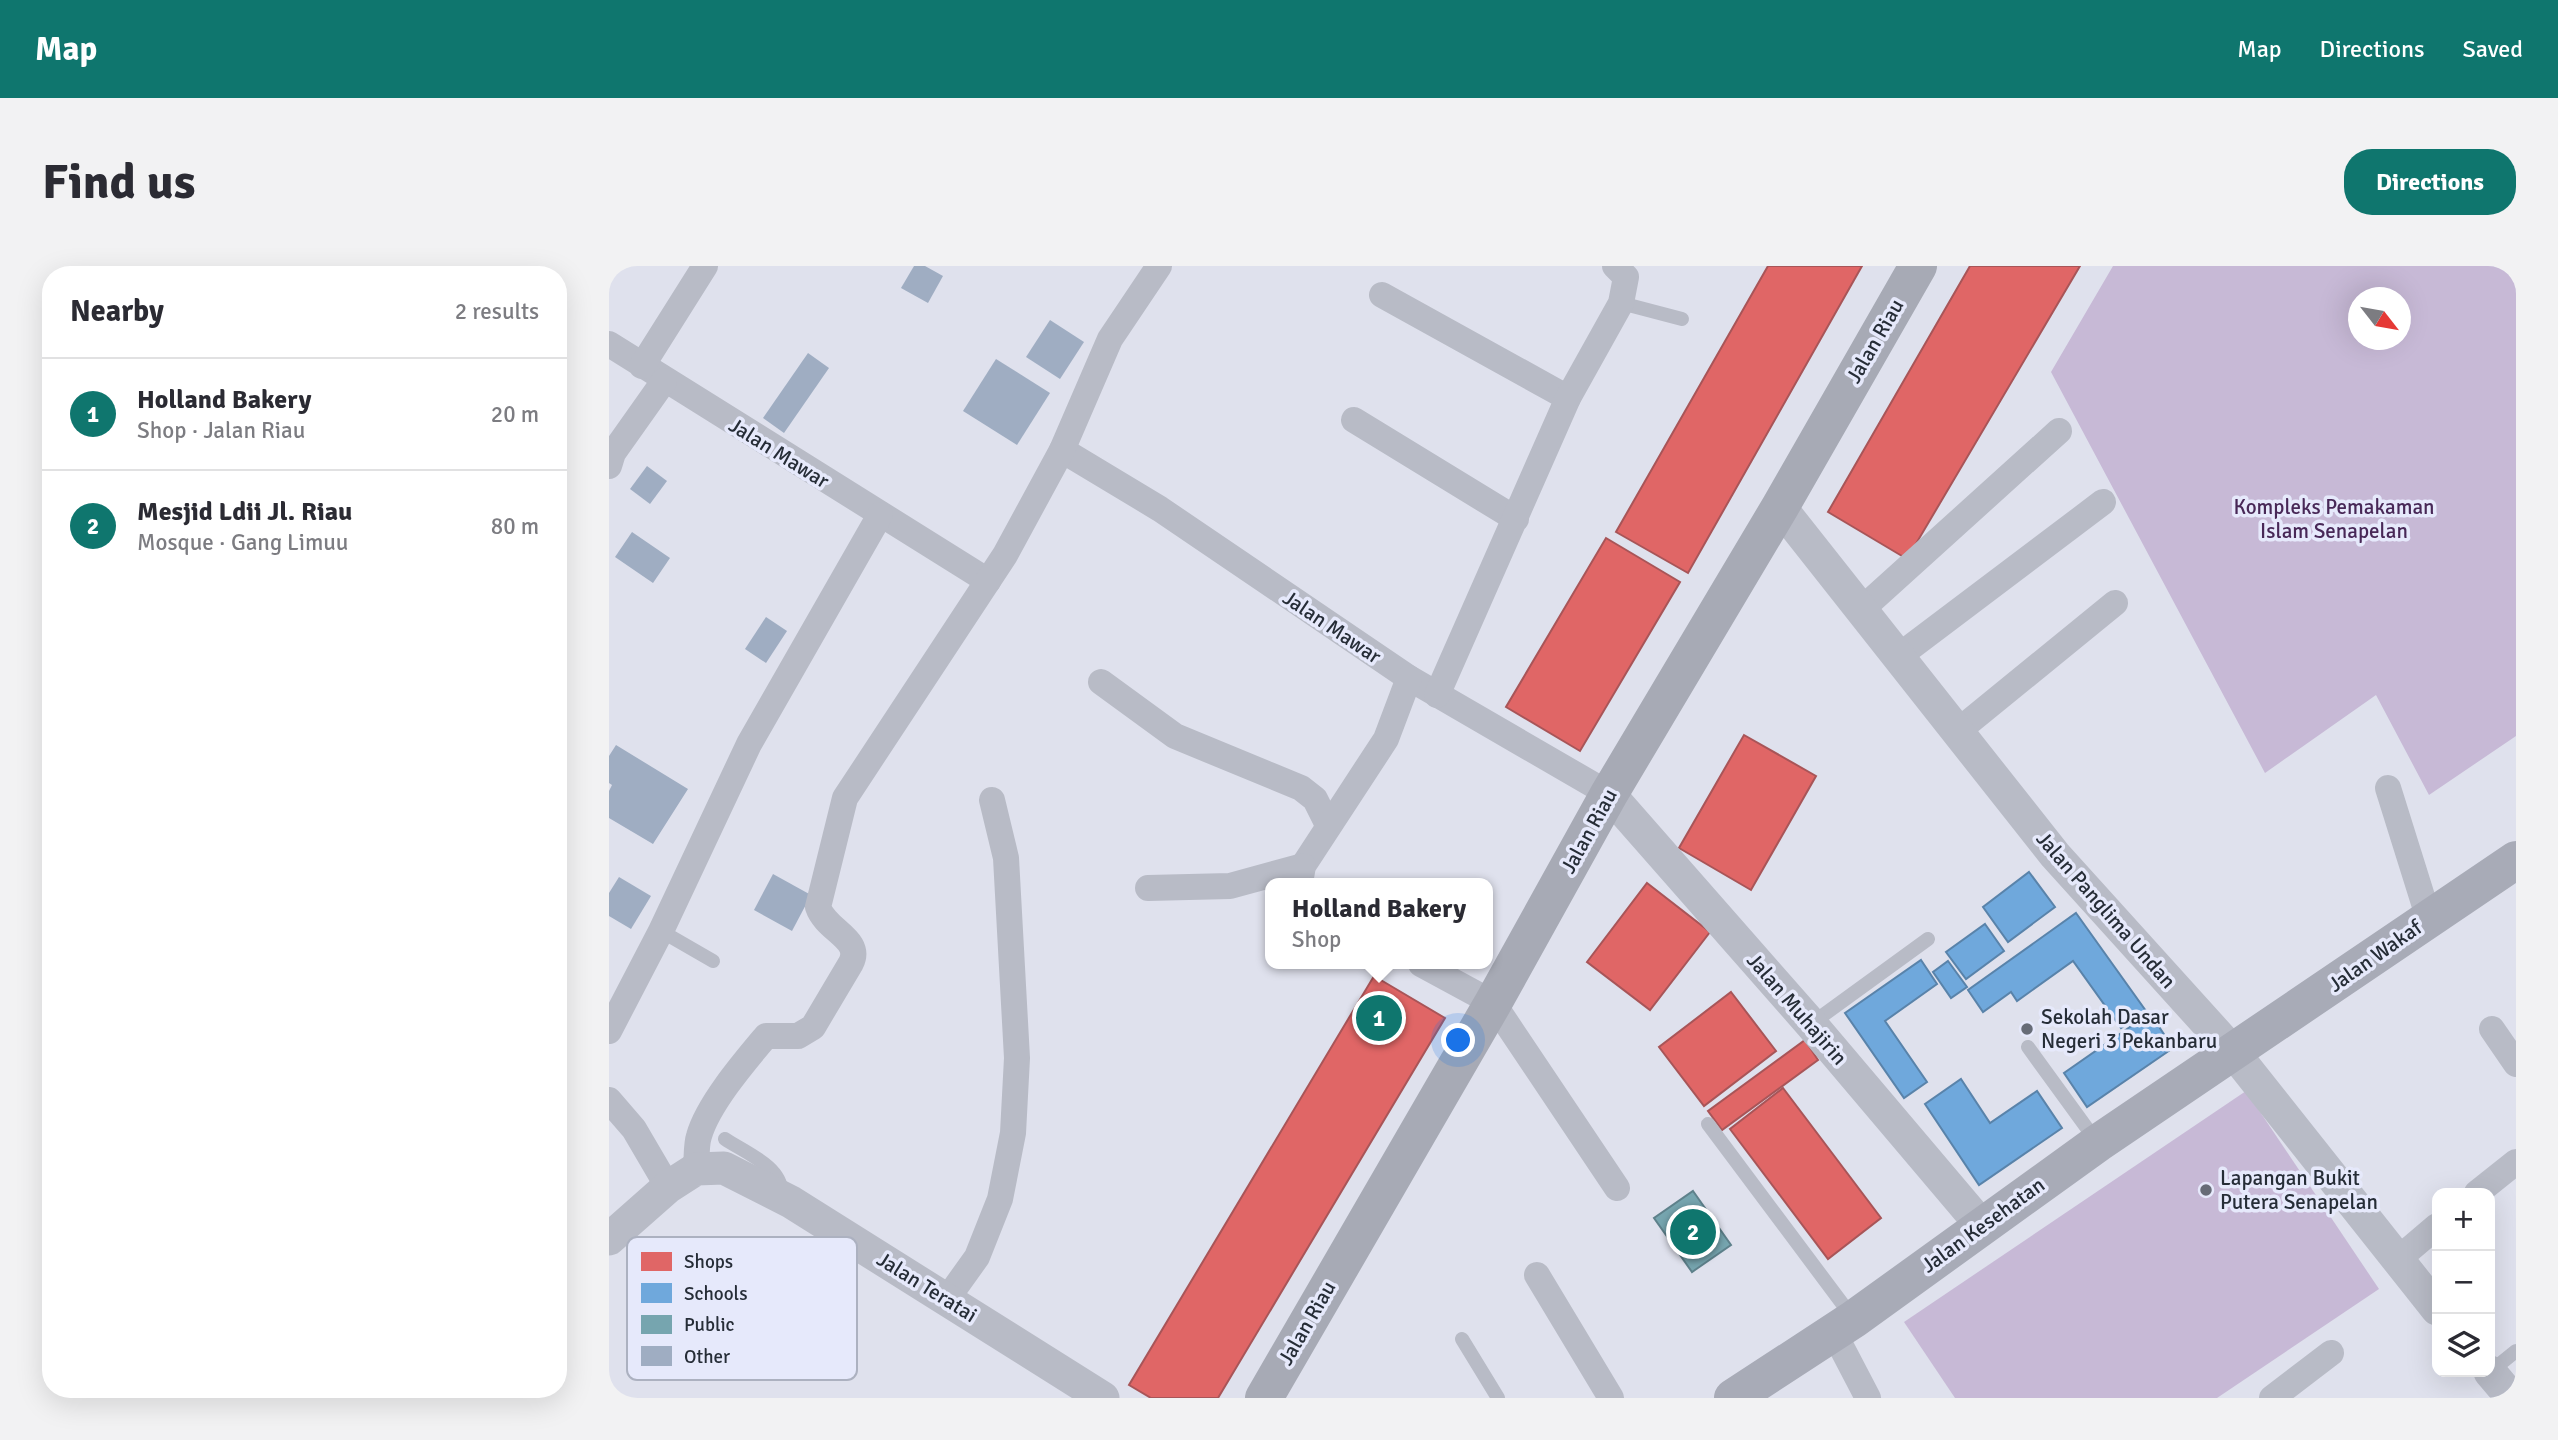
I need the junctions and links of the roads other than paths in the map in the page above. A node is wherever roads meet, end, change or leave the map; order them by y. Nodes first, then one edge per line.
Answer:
1 (705, 266) edge
2 (1159, 266) edge
3 (1615, 266) edge
4 (1918, 266) edge
5 (1382, 295) dead end
6 (1621, 303) junction
7 (1682, 319) dead end
8 (609, 344) edge
9 (642, 366) junction
10 (664, 381) junction
11 (1568, 398) junction
12 (1354, 420) dead end
13 (2059, 431) dead end
14 (1062, 450) junction
15 (609, 466) edge
16 (2103, 502) dead end
17 (1780, 507) junction
18 (880, 516) junction
19 (1516, 519) junction
20 (988, 581) junction
21 (2115, 603) dead end
22 (1862, 609) junction
23 (1899, 656) junction
24 (1409, 678) junction
25 (1101, 682) dead end
26 (1437, 695) junction
27 (1958, 731) junction
28 (2388, 788) dead end
29 (1609, 794) junction
30 (992, 800) dead end
31 (1328, 825) junction
32 (2516, 860) edge
33 (1301, 874) edge
34 (1277, 878) edge
35 (1265, 880) edge
36 (1148, 888) dead end
37 (2429, 919) junction
38 (661, 931) junction
39 (1928, 939) dead end
40 (713, 961) dead end
41 (1430, 969) edge
42 (1493, 1003) junction
43 (1811, 1024) junction
44 (2492, 1029) dead end
45 (609, 1031) edge
46 (2028, 1047) dead end
47 (2234, 1054) junction
48 (2516, 1064) edge
49 (609, 1100) edge
50 (1708, 1124) dead end
51 (725, 1139) dead end
52 (2098, 1143) junction
53 (2516, 1161) edge
54 (696, 1169) junction
55 (668, 1187) junction
56 (1616, 1188) dead end
57 (2483, 1188) edge
58 (780, 1198) junction
59 (1982, 1226) junction
60 (2432, 1230) edge
61 (844, 1237) edge
62 (609, 1239) edge
63 (857, 1245) edge
64 (2397, 1260) junction
65 (1537, 1275) dead end
66 (947, 1299) junction
67 (2432, 1303) edge
68 (1844, 1325) junction
69 (1462, 1339) dead end
70 (2516, 1351) edge
71 (2330, 1353) dead end
72 (2495, 1368) edge
73 (2494, 1377) edge
74 (1103, 1398) edge
75 (1264, 1398) edge
76 (1498, 1398) edge
77 (1611, 1398) edge
78 (1733, 1398) edge
79 (1867, 1398) edge
80 (2271, 1398) edge
81 (2512, 1398) edge

1 - 9 street
2 - 14 street
3 - 6 street
4 - 17 main road, Jalan Riau
5 - 11 street
6 - 7 lane
6 - 11 street
8 - 9 street, Jalan Mawar
9 - 10 street, Jalan Mawar
10 - 15 street
10 - 18 street, Jalan Mawar
11 - 19 street
12 - 19 street
13 - 22 street
14 - 20 street
14 - 24 street, Jalan Mawar
16 - 23 street
17 - 22 street, Jalan Panglima Undan
17 - 29 main road, Jalan Riau
18 - 20 street, Jalan Mawar
18 - 38 street
19 - 26 street
20 - 54 street
21 - 27 street
22 - 23 street, Jalan Panglima Undan
23 - 27 street, Jalan Panglima Undan
24 - 26 street, Jalan Mawar
24 - 31 street
25 - 31 street
26 - 29 street, Jalan Mawar
27 - 47 street, Jalan Panglima Undan
28 - 37 street
29 - 42 main road, Jalan Riau
29 - 43 street, Jalan Muhajirin
30 - 66 street
31 - 33 street
32 - 37 main road, Jalan Wakaf
33 - 34 street
35 - 36 street
37 - 47 main road, Jalan Wakaf
38 - 40 lane
38 - 45 street
39 - 43 lane
41 - 42 street
42 - 56 street
42 - 75 main road, Jalan Riau
43 - 59 street, Jalan Muhajirin
44 - 48 street
46 - 52 lane
47 - 52 main road, Jalan Kesehatan
47 - 64 street, Jalan Panglima Undan
49 - 55 street
50 - 68 lane
51 - 58 lane
52 - 59 main road, Jalan Kesehatan
53 - 57 street
54 - 55 street
54 - 58 street, Jalan Teratai
55 - 62 street
58 - 61 street, Jalan Teratai
59 - 68 main road, Jalan Kesehatan
60 - 64 street
63 - 66 street, Jalan Teratai
64 - 67 street, Jalan Panglima Undan
65 - 77 street
66 - 74 street, Jalan Teratai
68 - 78 main road, Jalan Kesehatan
68 - 79 street
69 - 76 lane
70 - 72 lane
71 - 80 street
73 - 81 street

